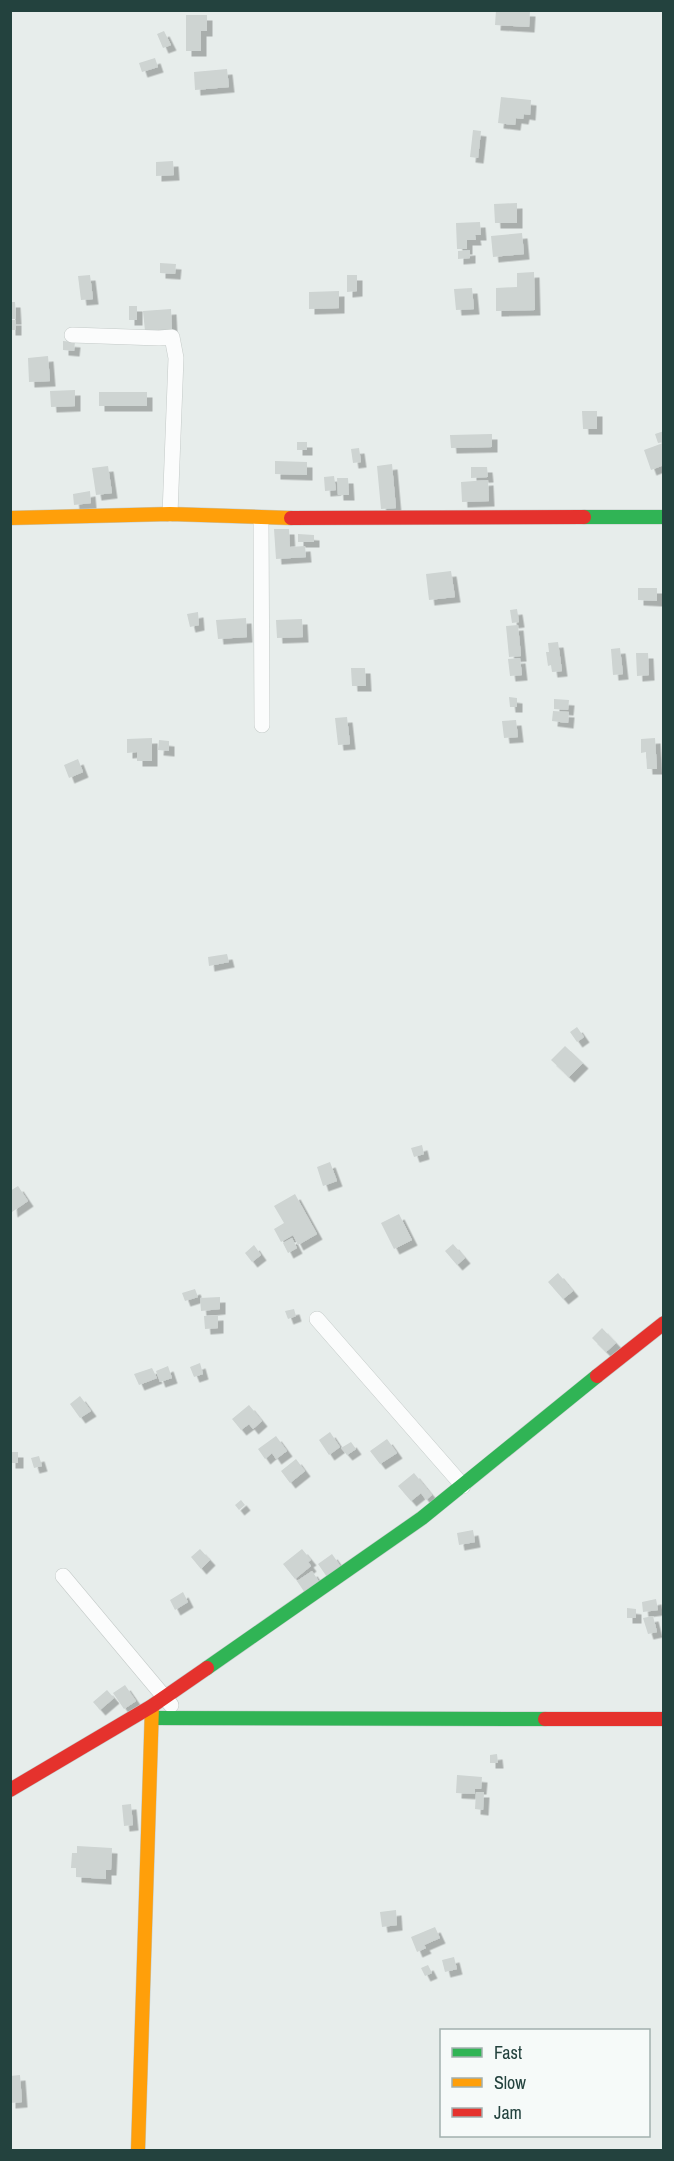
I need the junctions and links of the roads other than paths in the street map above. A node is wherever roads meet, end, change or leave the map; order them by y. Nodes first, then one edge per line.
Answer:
1 (72, 335) dead end
2 (170, 514) junction
3 (663, 517) edge
4 (10, 518) edge
5 (261, 518) junction
6 (262, 725) dead end
7 (317, 1320) dead end
8 (663, 1323) edge
9 (463, 1486) junction
10 (63, 1576) dead end
11 (157, 1706) junction
12 (179, 1718) junction
13 (663, 1719) edge
14 (10, 1790) edge
15 (138, 2151) edge

1 - 2 street
2 - 4 street
2 - 5 street
3 - 5 street
5 - 6 street
7 - 9 street
8 - 9 street
9 - 11 street
10 - 11 street
11 - 12 street
11 - 12 street
11 - 14 street
11 - 15 street
12 - 13 street

